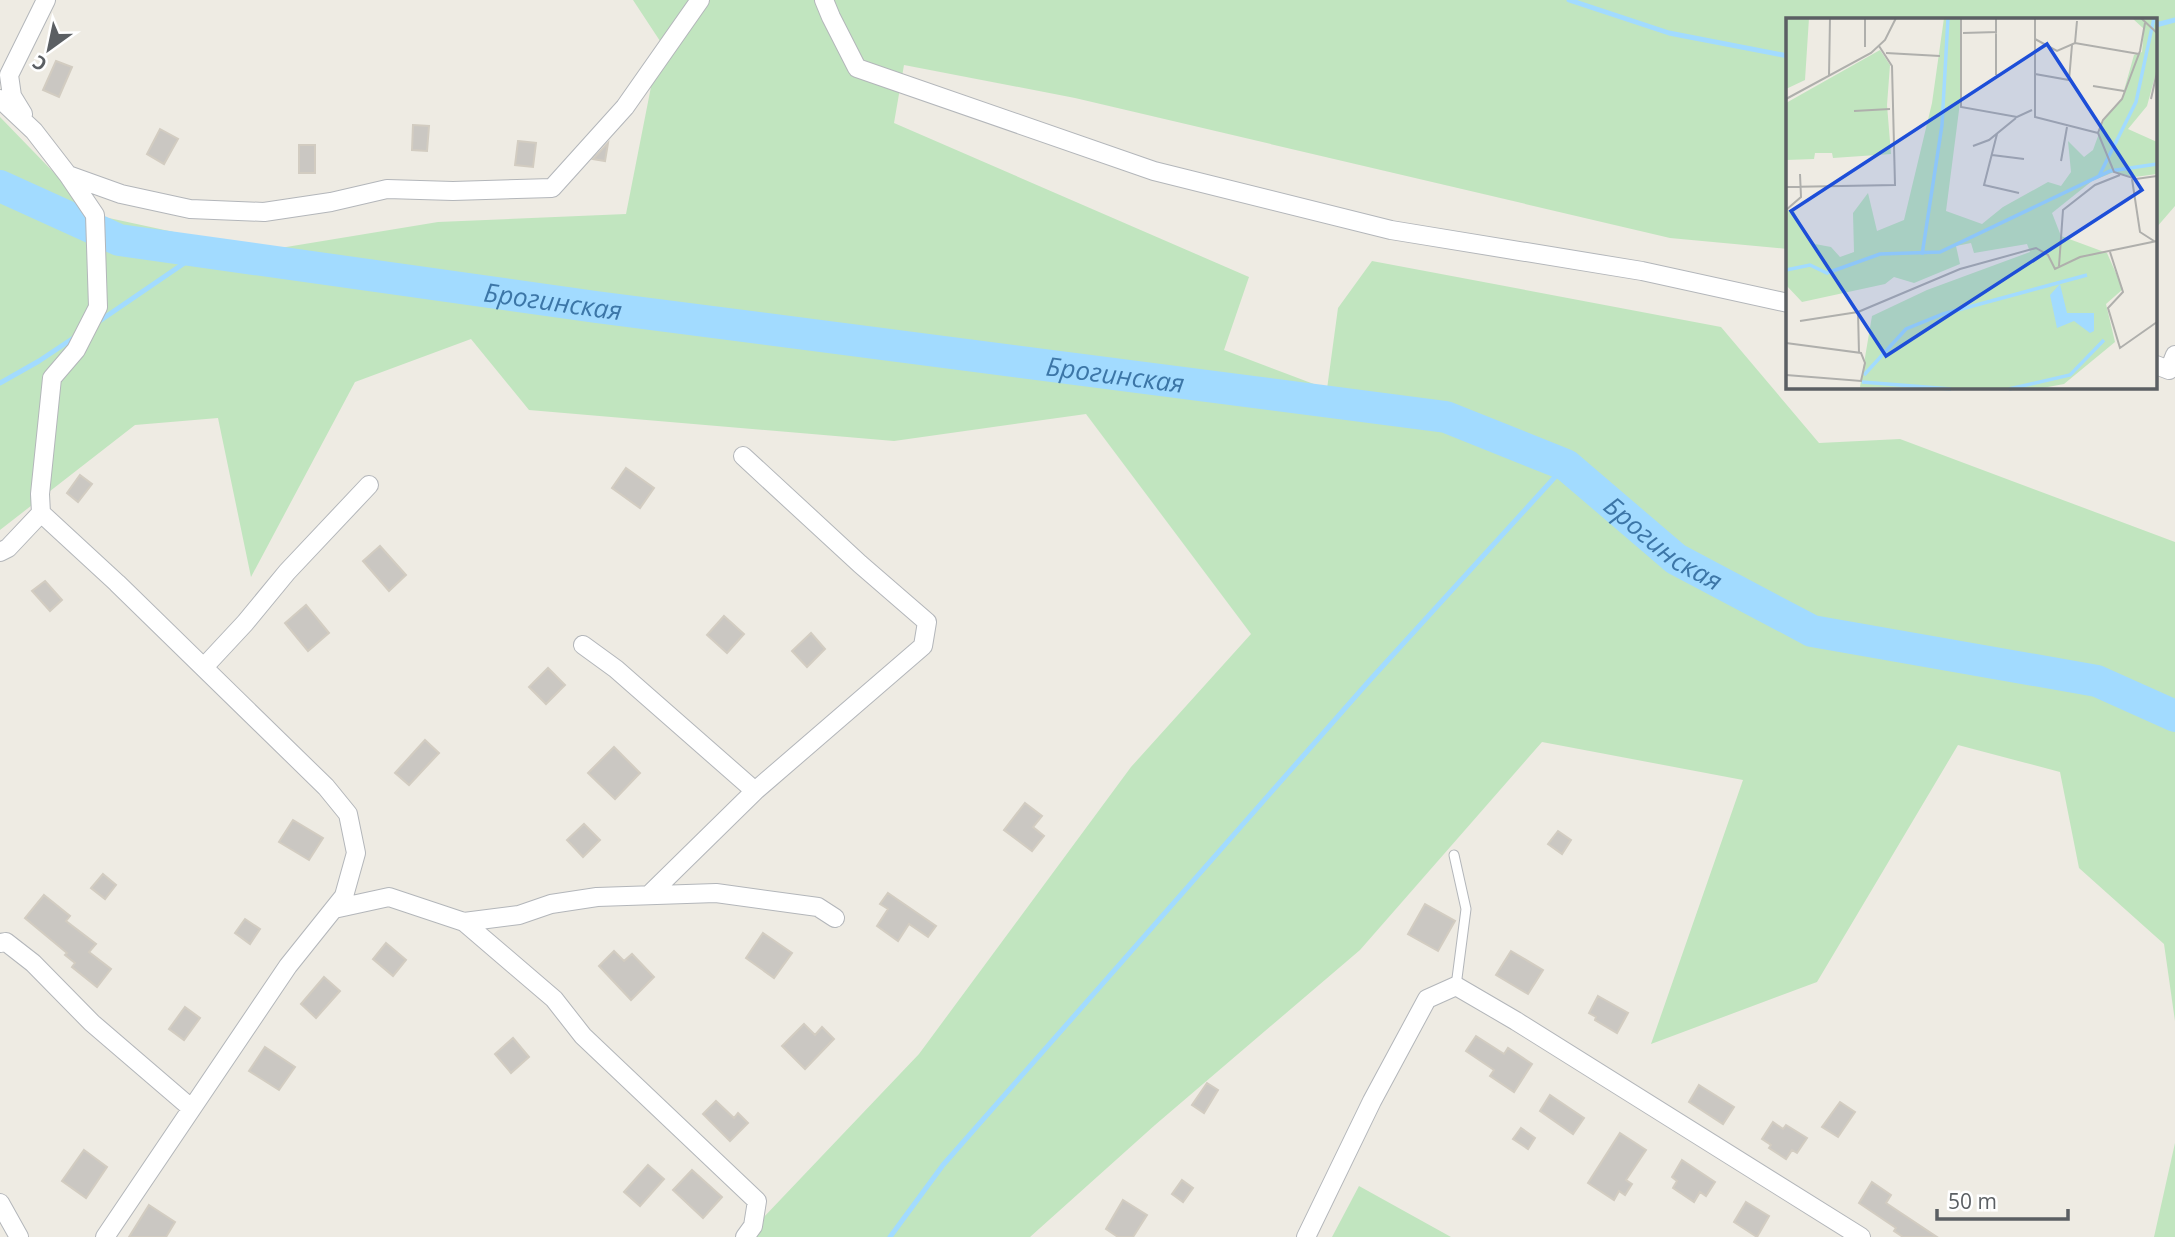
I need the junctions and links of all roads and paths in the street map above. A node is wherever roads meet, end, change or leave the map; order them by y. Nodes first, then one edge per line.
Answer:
1 (46, 0) edge
2 (699, 0) edge
3 (824, 0) edge
4 (0, 99) edge
5 (34, 131) junction
6 (68, 175) junction
7 (1786, 303) edge
8 (743, 456) dead end
9 (369, 485) dead end
10 (41, 513) junction
11 (0, 552) edge
12 (583, 645) dead end
13 (204, 667) junction
14 (755, 791) junction
15 (1454, 855) dead end
16 (649, 895) junction
17 (334, 909) junction
18 (835, 918) dead end
19 (464, 922) junction
20 (0, 943) edge
21 (1456, 986) junction
22 (191, 1108) junction
23 (0, 1203) edge
24 (19, 1237) edge
25 (105, 1237) edge
26 (744, 1237) edge
27 (1306, 1237) edge
28 (1861, 1237) edge

1 - 5 street
2 - 6 street
3 - 7 street
4 - 5 street
5 - 6 street
6 - 10 street
8 - 14 street
9 - 13 street
10 - 11 street
10 - 13 street
12 - 14 street
13 - 17 street
14 - 16 street
15 - 21 lane
16 - 18 street
16 - 19 street
17 - 19 street
17 - 22 street
19 - 26 street
20 - 22 street
21 - 27 street
21 - 28 street
22 - 25 street
23 - 24 street

